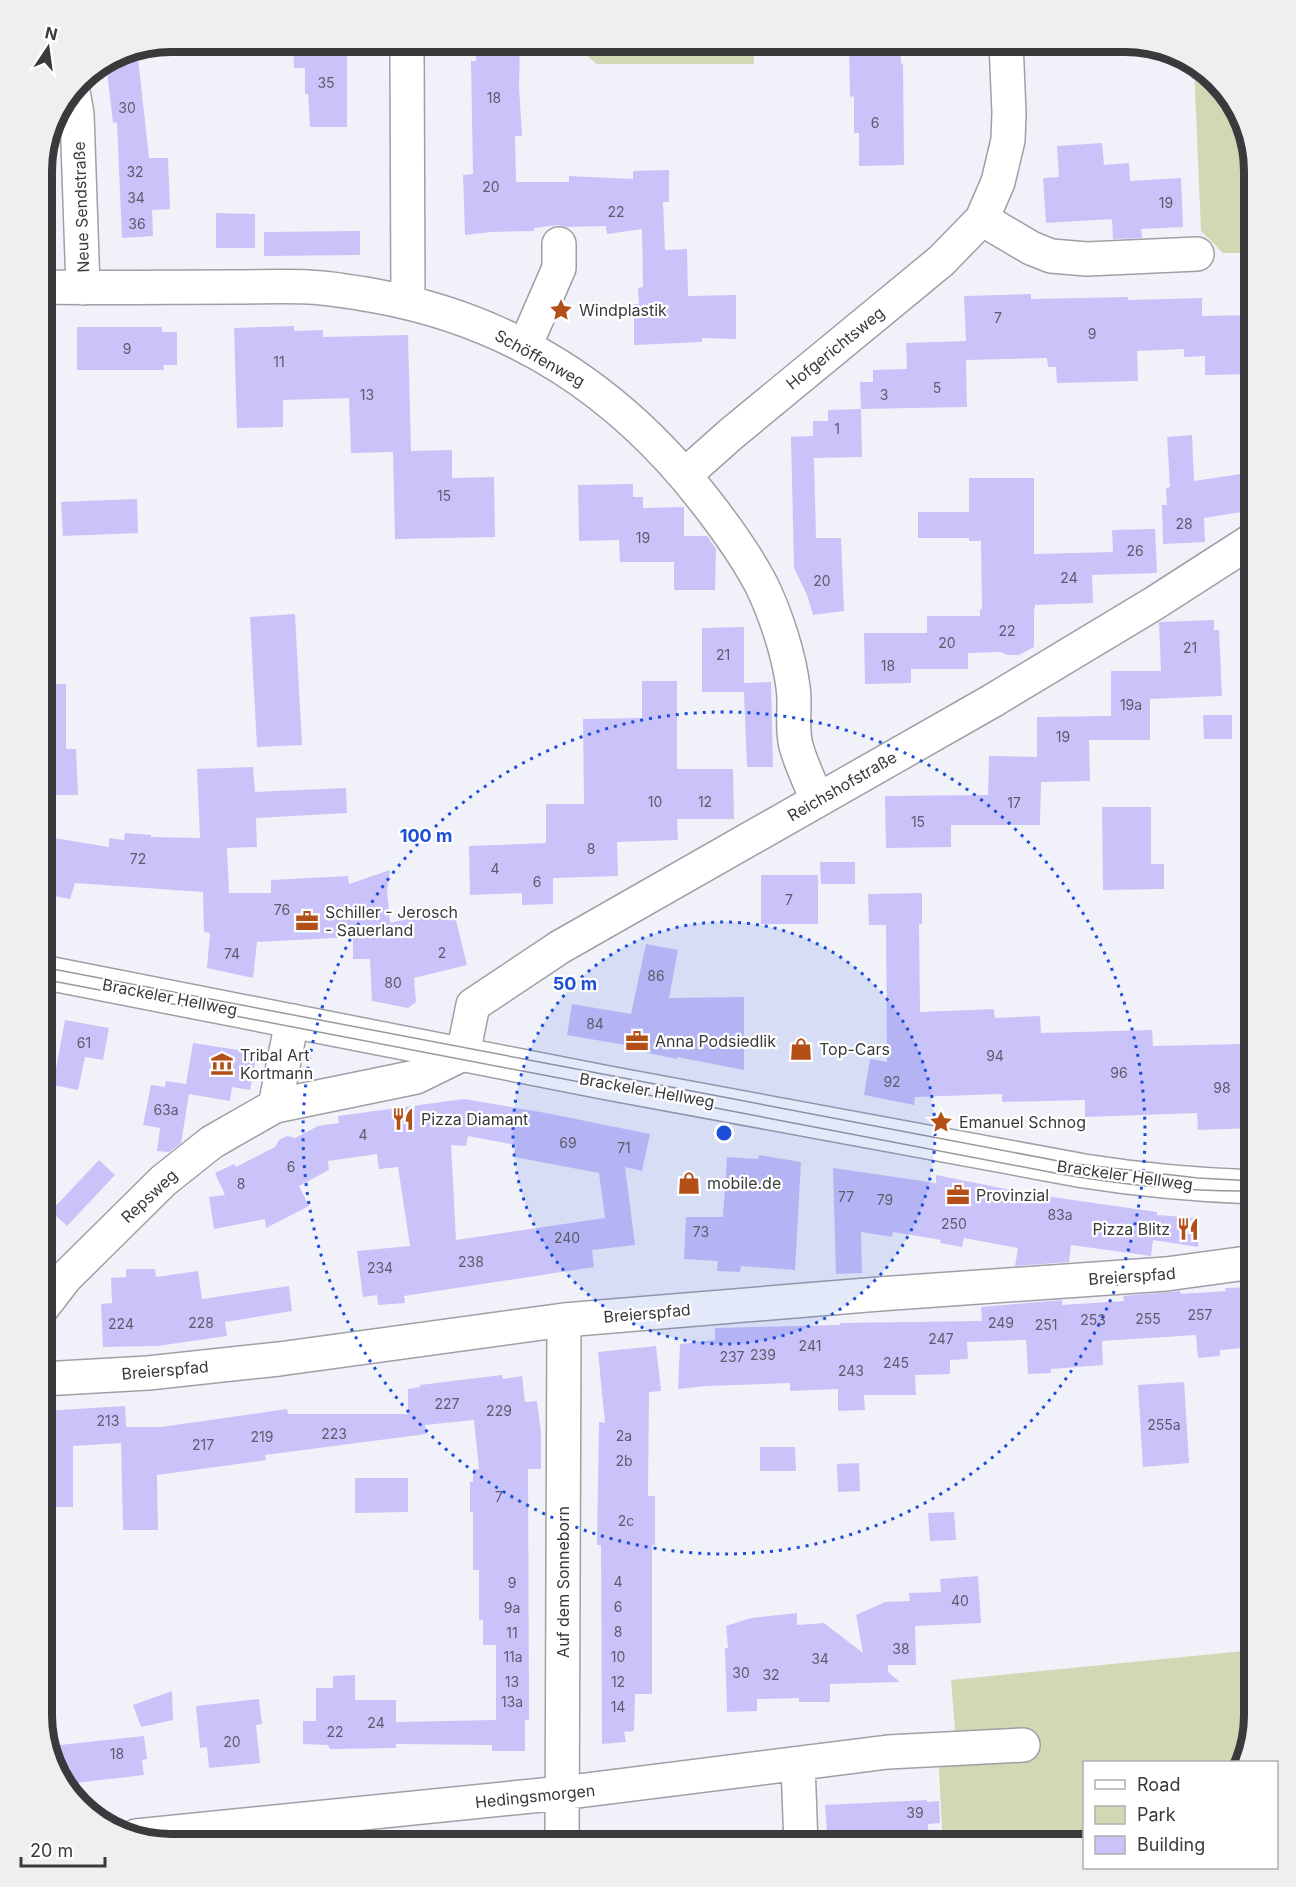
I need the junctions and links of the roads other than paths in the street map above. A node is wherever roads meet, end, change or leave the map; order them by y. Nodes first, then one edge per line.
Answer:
1 (407, 53) edge
2 (1006, 53) edge
3 (75, 102) edge
4 (982, 219) junction
5 (559, 244) dead end
6 (1197, 254) dead end
7 (53, 288) edge
8 (83, 288) junction
9 (408, 302) junction
10 (525, 346) junction
11 (685, 475) junction
12 (1244, 545) edge
13 (817, 800) junction
14 (52, 974) edge
15 (292, 1021) junction
16 (463, 1054) junction
17 (274, 1106) junction
18 (1244, 1187) edge
19 (1244, 1263) edge
20 (52, 1295) edge
21 (564, 1320) junction
22 (52, 1378) edge
23 (1023, 1745) dead end
24 (798, 1764) junction
25 (562, 1793) junction
26 (247, 1834) edge
27 (562, 1834) edge
28 (801, 1834) edge

1 - 9 street
2 - 4 street, Hofgerichtsweg
3 - 8 street, Neue Sendstraße
4 - 6 street
4 - 11 street, Hofgerichtsweg
5 - 10 street
7 - 8 street, Schöffenweg
8 - 9 street, Schöffenweg
9 - 10 street, Schöffenweg
10 - 11 street, Schöffenweg
11 - 13 street, Schöffenweg
12 - 13 street, Reichshofstraße
13 - 16 street, Reichshofstraße
14 - 15 street, Brackeler Hellweg
15 - 16 street, Brackeler Hellweg
15 - 17 street
16 - 17 street, Repsweg
16 - 18 street, Brackeler Hellweg
17 - 20 street, Repsweg
19 - 21 street, Breierspfad
21 - 22 street, Breierspfad
21 - 25 street, Auf dem Sonneborn
23 - 24 street, Hedingsmorgen
24 - 25 street, Hedingsmorgen
24 - 28 street
25 - 26 street, Hedingsmorgen
25 - 27 street, Auf dem Sonneborn

